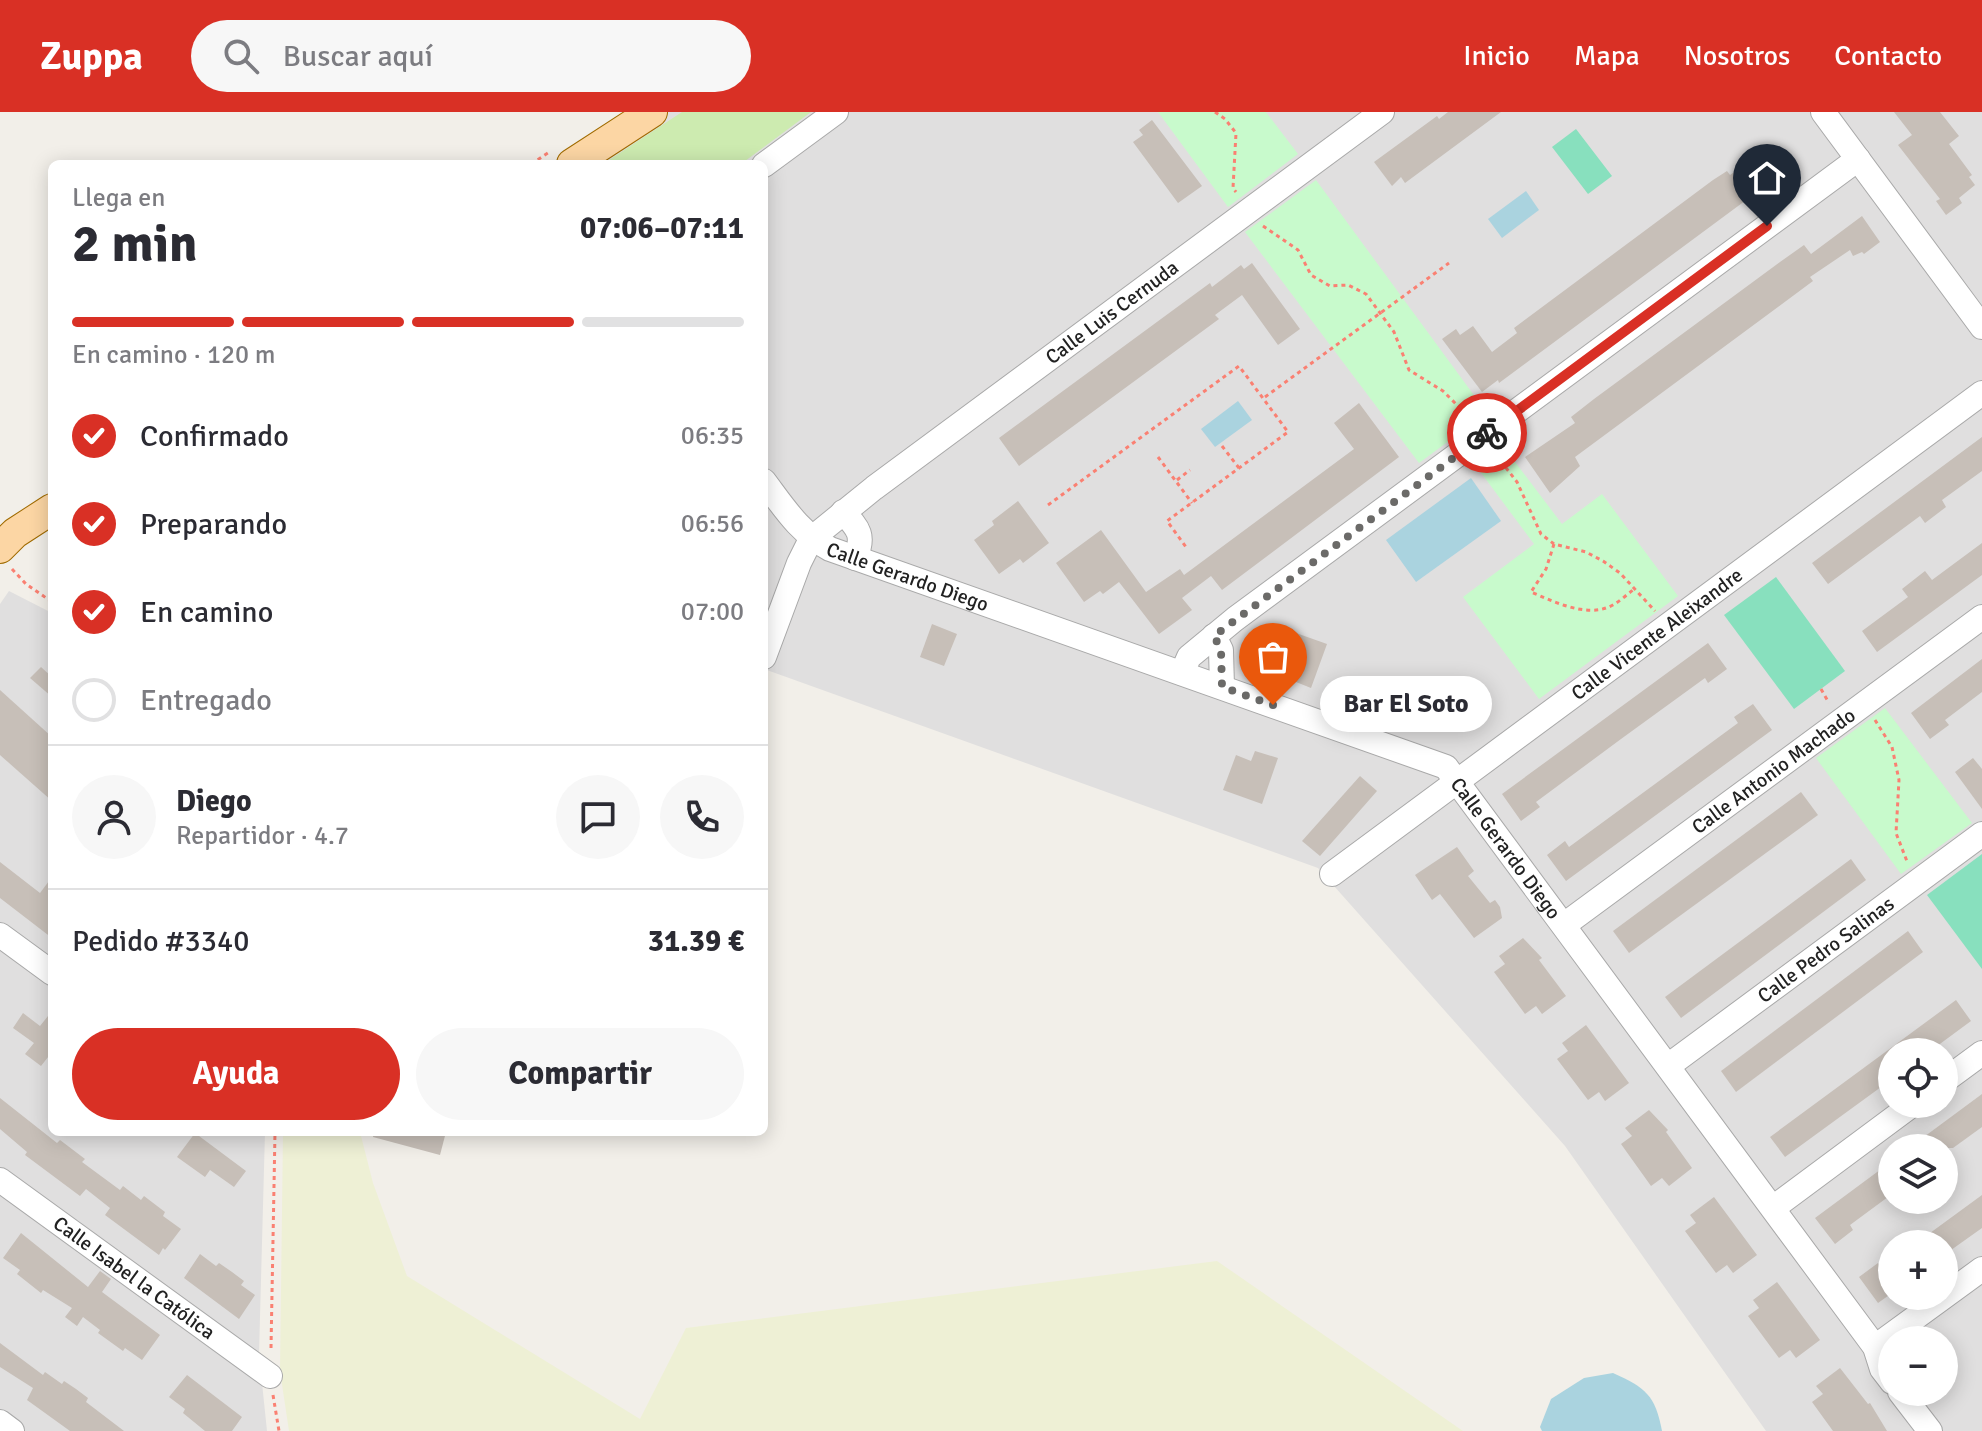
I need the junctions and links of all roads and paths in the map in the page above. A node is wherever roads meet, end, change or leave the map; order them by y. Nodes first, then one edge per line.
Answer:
1 (652, 112) edge
2 (836, 112) edge
3 (1215, 112) edge
4 (1382, 112) edge
5 (1823, 112) edge
6 (1858, 159) junction
7 (578, 160) edge
8 (768, 162) edge
9 (1249, 211) junction
10 (1449, 263) dead end
11 (1379, 313) junction
12 (1982, 327) edge
13 (1982, 393) edge
14 (1263, 398) junction
15 (1483, 436) junction
16 (1222, 446) dead end
17 (1158, 457) dead end
18 (1239, 468) junction
19 (1190, 470) dead end
20 (1176, 481) junction
21 (768, 486) edge
22 (1192, 503) junction
23 (1048, 505) dead end
24 (48, 512) edge
25 (843, 512) junction
26 (811, 539) junction
27 (1554, 544) junction
28 (1186, 547) dead end
29 (4, 557) edge
30 (855, 558) junction
31 (1635, 589) junction
32 (48, 599) edge
33 (1982, 617) edge
34 (1668, 625) junction
35 (1214, 636) junction
36 (768, 646) edge
37 (1182, 673) junction
38 (1222, 687) junction
39 (1863, 705) junction
40 (1458, 781) junction
41 (1982, 834) edge
42 (1332, 874) dead end
43 (1920, 880) junction
44 (1564, 925) junction
45 (0, 935) edge
46 (48, 970) edge
47 (1982, 1053) edge
48 (1668, 1066) junction
49 (1958, 1071) edge
50 (1894, 1118) edge
51 (275, 1136) edge
52 (3, 1188) edge
53 (1773, 1208) junction
54 (1982, 1269) edge
55 (1875, 1347) junction
56 (1878, 1356) edge
57 (270, 1376) junction
58 (1911, 1406) edge
59 (0, 1422) edge
60 (12, 1431) edge
61 (279, 1431) edge
62 (1930, 1431) edge

1 - 7 main road
2 - 8 street
3 - 9 path
4 - 9 street, Calle Luis Cernuda
5 - 6 street
6 - 12 street
6 - 15 street
9 - 11 path
9 - 25 street, Calle Luis Cernuda
10 - 11 path
11 - 14 path
11 - 15 path
13 - 34 street, Calle Vicente Aleixandre
14 - 18 path
14 - 23 path
15 - 27 path
15 - 35 street
16 - 18 path
17 - 20 path
18 - 22 path
19 - 20 path
20 - 22 path
21 - 26 street, Calle Gerardo Diego
22 - 28 path
24 - 29 main road
25 - 26 street, Calle Luis Cernuda
25 - 30 street
26 - 30 street, Calle Gerardo Diego
26 - 36 street, Calle Luis Cernuda
27 - 31 path
27 - 31 path
29 - 32 path
30 - 37 street, Calle Gerardo Diego
31 - 34 path
33 - 39 street, Calle Antonio Machado
34 - 40 street, Calle Vicente Aleixandre
35 - 37 street
35 - 38 street
37 - 38 street, Calle Gerardo Diego
38 - 40 street, Calle Gerardo Diego
39 - 43 path
39 - 44 street, Calle Antonio Machado
40 - 42 street, Calle Vicente Aleixandre
40 - 44 street, Calle Gerardo Diego
41 - 43 street, Calle Pedro Salinas
43 - 48 street, Calle Pedro Salinas
44 - 48 street, Calle Gerardo Diego
45 - 46 street
47 - 49 street
48 - 53 street, Calle Gerardo Diego
50 - 53 street
51 - 57 path
52 - 57 street, Calle Isabel la Católica
53 - 55 street, Calle Gerardo Diego
54 - 55 street
55 - 56 street, Calle Gerardo Diego
57 - 61 path
58 - 62 street
59 - 60 street

